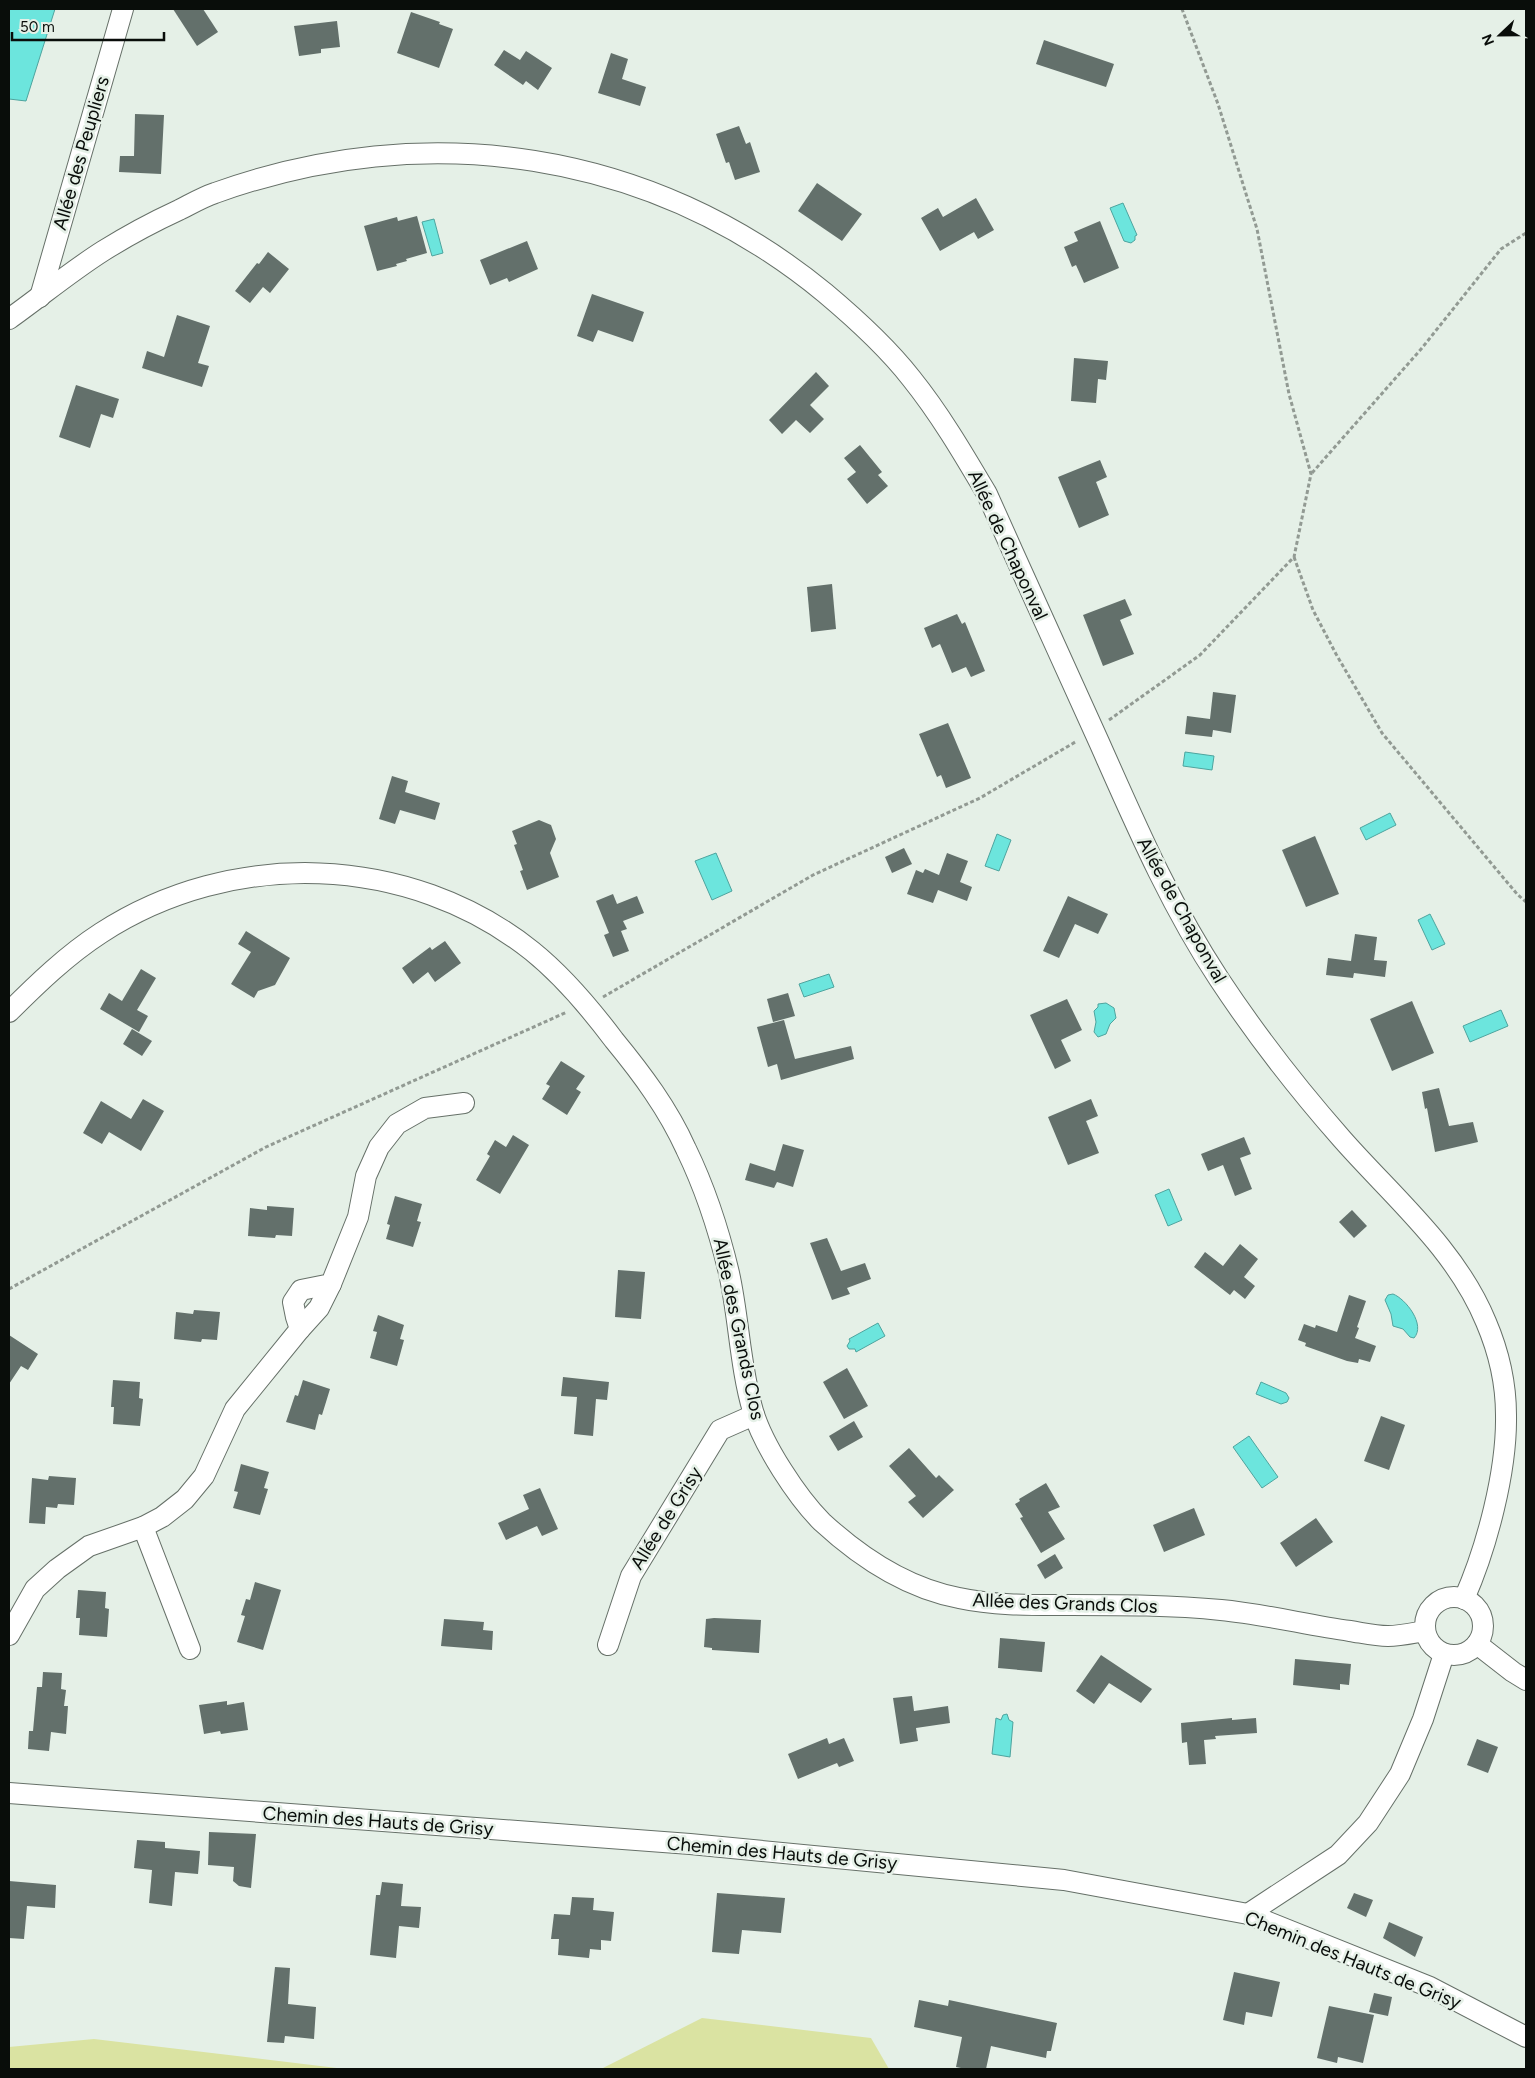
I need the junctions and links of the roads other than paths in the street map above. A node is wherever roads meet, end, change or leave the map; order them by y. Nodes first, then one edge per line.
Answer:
1 (123, 9) edge
2 (40, 297) junction
3 (9, 319) edge
4 (9, 1012) edge
5 (464, 1103) dead end
6 (754, 1415) junction
7 (142, 1527) junction
8 (1464, 1598) junction
9 (1425, 1631) junction
10 (9, 1635) edge
11 (1477, 1644) junction
12 (608, 1645) dead end
13 (190, 1649) dead end
14 (1444, 1654) junction
15 (1526, 1680) edge
16 (9, 1793) edge
17 (1248, 1914) junction
18 (1526, 2037) edge

1 - 2 street, Allée des Peupliers
2 - 3 street, Allée de Chaponval
2 - 8 street, Allée de Chaponval
4 - 6 street, Allée des Grands Clos
5 - 7 street
6 - 9 street, Allée des Grands Clos
6 - 12 street, Allée de Grisy
7 - 10 street
7 - 13 street
8 - 9 street
8 - 11 street
9 - 14 street
11 - 14 street
11 - 15 street
14 - 17 street
16 - 17 street, Chemin des Hauts de Grisy
17 - 18 street, Chemin des Hauts de Grisy

